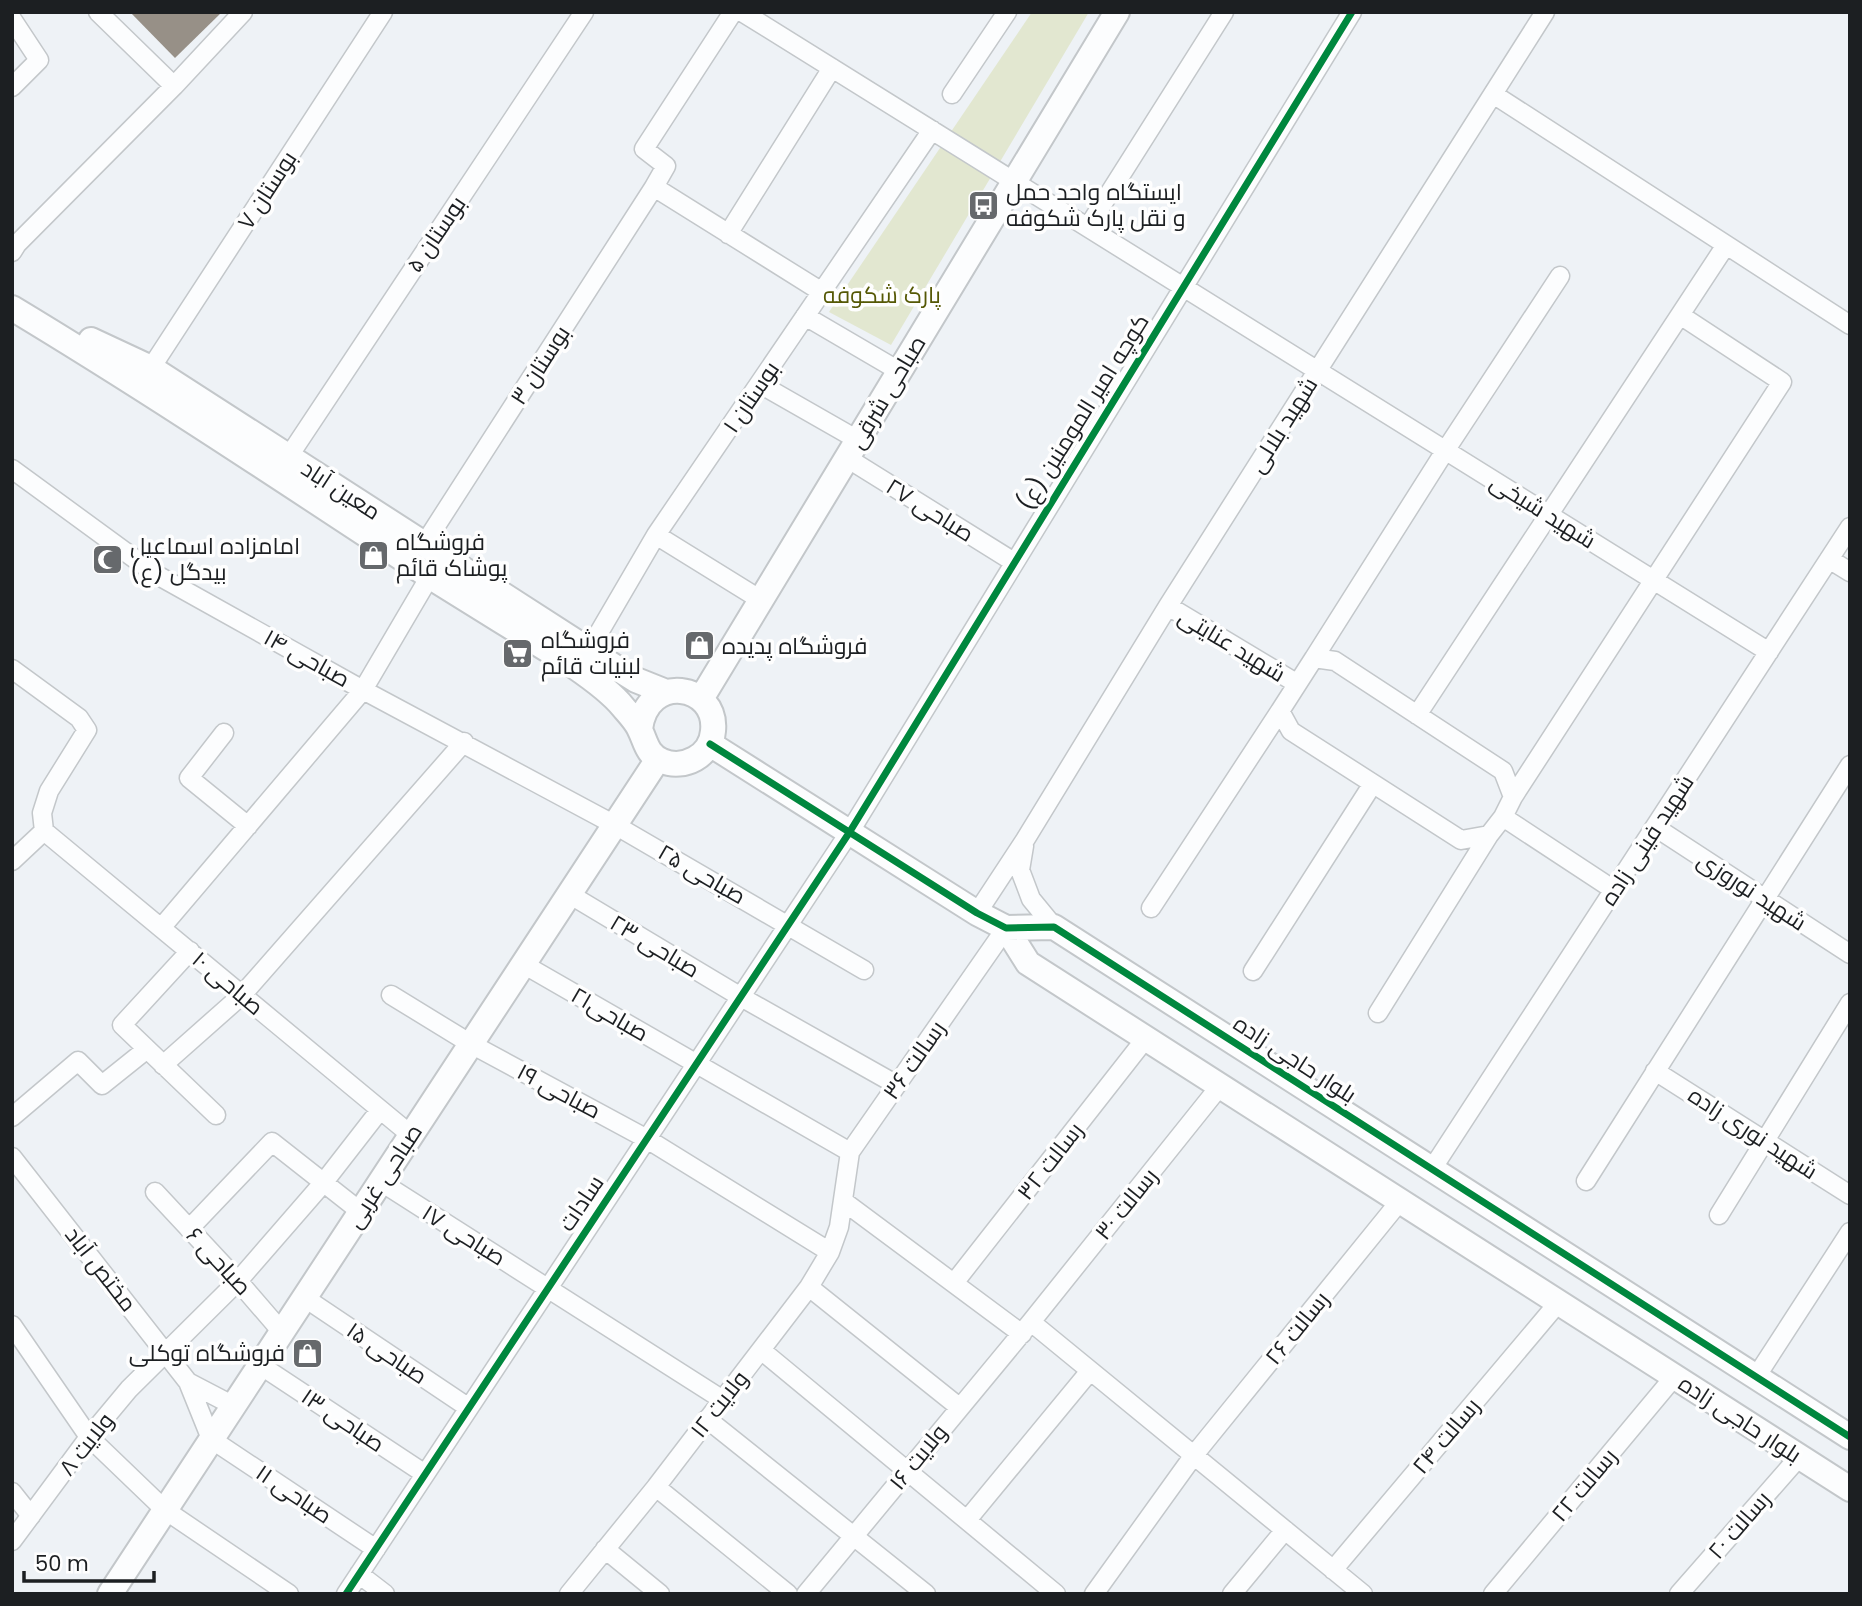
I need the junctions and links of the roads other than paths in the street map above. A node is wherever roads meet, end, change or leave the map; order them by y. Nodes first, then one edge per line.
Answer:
1 (17, 12) edge
2 (99, 12) edge
3 (243, 12) edge
4 (383, 12) edge
5 (584, 12) edge
6 (733, 12) edge
7 (742, 12) edge
8 (1007, 12) edge
9 (1116, 12) edge
10 (1224, 12) edge
11 (1352, 12) edge
12 (1545, 12) edge
13 (12, 18) edge
14 (832, 68) junction
15 (174, 86) junction
16 (12, 88) edge
17 (1493, 93) junction
18 (953, 94) dead end
19 (932, 130) junction
20 (1015, 181) junction
21 (654, 187) junction
22 (1088, 227) junction
23 (728, 234) junction
24 (1726, 245) junction
25 (12, 252) edge
26 (1560, 276) dead end
27 (1184, 286) junction
28 (822, 292) junction
29 (12, 294) edge
30 (12, 309) edge
31 (1680, 315) junction
32 (805, 316) junction
33 (1850, 325) edge
34 (150, 368) junction
35 (1318, 370) junction
36 (899, 371) junction
37 (760, 384) junction
38 (852, 449) junction
39 (1445, 451) junction
40 (289, 456) junction
41 (12, 469) edge
42 (1550, 515) junction
43 (1850, 527) edge
44 (656, 535) junction
45 (425, 543) junction
46 (1829, 559) junction
47 (1014, 562) junction
48 (1850, 572) edge
49 (430, 576) junction
50 (1653, 580) junction
51 (761, 600) junction
52 (1168, 606) junction
53 (1769, 652) junction
54 (1314, 658) junction
55 (584, 659) junction
56 (12, 669) edge
57 (1296, 683) junction
58 (363, 690) junction
59 (666, 692) junction
60 (701, 699) junction
61 (1280, 710) junction
62 (1417, 715) junction
63 (640, 729) junction
64 (224, 733) dead end
65 (464, 742) junction
66 (709, 744) junction
67 (658, 759) junction
68 (1850, 765) edge
69 (1372, 785) junction
70 (1513, 797) junction
71 (1503, 817) junction
72 (615, 825) junction
73 (248, 826) junction
74 (1655, 827) junction
75 (44, 831) junction
76 (849, 833) junction
77 (1489, 835) junction
78 (1025, 840) junction
79 (12, 861) edge
80 (1614, 890) junction
81 (569, 894) junction
82 (1764, 898) junction
83 (1151, 908) dead end
84 (977, 913) junction
85 (789, 924) junction
86 (1054, 927) junction
87 (161, 928) junction
88 (1006, 928) junction
89 (190, 951) junction
90 (1850, 954) edge
91 (523, 964) junction
92 (864, 970) dead end
93 (1253, 971) dead end
94 (242, 995) junction
95 (391, 995) dead end
96 (741, 998) junction
97 (1850, 1003) edge
98 (1378, 1013) dead end
99 (1146, 1038) junction
100 (471, 1044) junction
101 (147, 1049) junction
102 (163, 1065) junction
103 (696, 1065) junction
104 (1655, 1071) junction
105 (897, 1085) junction
106 (1220, 1086) junction
107 (380, 1110) junction
108 (216, 1115) dead end
109 (12, 1117) edge
110 (411, 1135) junction
111 (647, 1139) junction
112 (1765, 1141) junction
113 (850, 1152) junction
114 (12, 1157) edge
115 (1438, 1161) junction
116 (1586, 1181) dead end
117 (324, 1182) junction
118 (380, 1182) junction
119 (155, 1192) dead end
120 (1850, 1195) edge
121 (843, 1201) junction
122 (1400, 1201) junction
123 (361, 1212) junction
124 (1719, 1215) dead end
125 (189, 1229) junction
126 (1850, 1232) edge
127 (830, 1252) junction
128 (239, 1280) junction
129 (954, 1283) junction
130 (809, 1287) junction
131 (548, 1288) junction
132 (305, 1298) junction
133 (1558, 1303) junction
134 (12, 1325) edge
135 (1027, 1328) junction
136 (282, 1332) junction
137 (761, 1350) junction
138 (166, 1352) junction
139 (260, 1365) junction
140 (1090, 1371) junction
141 (1674, 1377) junction
142 (1756, 1377) junction
143 (188, 1382) junction
144 (723, 1400) junction
145 (234, 1406) junction
146 (959, 1407) junction
147 (469, 1408) junction
148 (707, 1419) junction
149 (89, 1437) junction
150 (1850, 1437) edge
151 (211, 1439) junction
152 (1194, 1455) junction
153 (1799, 1457) junction
154 (907, 1470) junction
155 (425, 1474) junction
156 (656, 1487) junction
157 (1850, 1489) edge
158 (12, 1492) edge
159 (165, 1510) junction
160 (31, 1516) junction
161 (967, 1520) junction
162 (1285, 1530) junction
163 (854, 1535) junction
164 (12, 1541) edge
165 (376, 1549) junction
166 (605, 1549) junction
167 (1333, 1570) junction
168 (359, 1574) junction
169 (118, 1591) edge
170 (1054, 1593) edge
171 (289, 1594) edge
172 (346, 1594) edge
173 (385, 1594) edge
174 (569, 1594) edge
175 (660, 1594) edge
176 (788, 1594) edge
177 (806, 1594) edge
178 (926, 1594) edge
179 (1094, 1594) edge
180 (1233, 1594) edge
181 (1363, 1594) edge
182 (1493, 1594) edge
183 (1679, 1594) edge

1 - 13 street
2 - 15 street
3 - 15 street
4 - 34 street, بوستان ۷
5 - 40 street, بوستان ۵
6 - 21 street
7 - 14 street, شهید شیخی
8 - 18 street
9 - 20 street, صباحی شرقی
10 - 22 street
11 - 27 street, کوچه امیر المومنین (ع)
12 - 17 street, شهید بلالی
13 - 16 street
14 - 19 street, شهید شیخی
14 - 23 street
15 - 25 street
17 - 24 street
17 - 35 street, شهید بلالی
19 - 20 street, شهید شیخی
19 - 28 street, بوستان ۱
20 - 22 street, شهید شیخی
20 - 36 street, صباحی شرقی
21 - 23 street
21 - 45 street, بوستان ۳
22 - 27 street, شهید شیخی
23 - 28 street
24 - 31 street
24 - 33 street
26 - 39 street
27 - 35 street, شهید شیخی
27 - 47 street, کوچه امیر المومنین (ع)
28 - 32 street, بوستان ۱
29 - 34 street, معین آباد
30 - 49 street, معین آباد
31 - 42 street
31 - 50 street
32 - 36 street
32 - 37 street, بوستان ۱
34 - 40 street, معین آباد
35 - 39 street, شهید شیخی
35 - 52 street, شهید بلالی
36 - 38 street, صباحی شرقی
37 - 38 street, صباحی ۲۷
37 - 44 street, بوستان ۱
38 - 47 street, صباحی ۲۷
38 - 51 street, صباحی شرقی
39 - 42 street, شهید شیخی
39 - 54 street
40 - 45 street, معین آباد
41 - 58 street, صباحی ۱۴
42 - 50 street, شهید شیخی
42 - 62 street
43 - 46 street, شهید فینی زاده
44 - 51 street
44 - 55 street, بوستان ۱
45 - 55 street, معین آباد
46 - 48 street
46 - 53 street, شهید فینی زاده
47 - 76 street, کوچه امیر المومنین (ع)
49 - 55 street, معین آباد
49 - 58 street
50 - 53 street, شهید شیخی
50 - 70 street
51 - 60 street, صباحی شرقی
52 - 57 street, شهید عنایتی
52 - 78 street, شهید بلالی
53 - 74 street, شهید فینی زاده
54 - 57 street
54 - 62 street
55 - 59 street, معین آباد
55 - 63 street, معین آباد
56 - 75 street
57 - 61 street
58 - 65 street, صباحی ۱۴
58 - 73 street
59 - 60 street
59 - 63 street
60 - 66 street
61 - 69 street
61 - 83 street
62 - 70 street
63 - 67 street
64 - 73 street
65 - 72 street, صباحی ۱۴
65 - 94 street
66 - 67 street
66 - 76 street
67 - 72 street, صباحی غربی
68 - 82 street
69 - 77 street
69 - 93 street
70 - 71 street
71 - 77 street
71 - 80 street
72 - 81 street, صباحی غربی
72 - 85 street, صباحی ۲۵
73 - 87 street
74 - 80 street, شهید فینی زاده
74 - 82 street, شهید نوروزی
75 - 79 street
75 - 87 street, صباحی ۱۰
76 - 84 street
76 - 85 street, سادات
77 - 98 street
78 - 84 street, شهید بلالی
78 - 86 street
80 - 115 street, شهید فینی زاده
81 - 91 street, صباحی غربی
81 - 96 street, صباحی ۲۳
82 - 90 street, شهید نوروزی
82 - 104 street
84 - 88 street
85 - 92 street, صباحی ۲۵
85 - 96 street, سادات
86 - 88 street
86 - 115 street, بلوار حاجی زاده
87 - 89 street, صباحی ۱۰
88 - 99 street, بلوار حاجی زاده
88 - 105 street, رسالت ۳۶
89 - 94 street, صباحی ۱۰
89 - 101 street
91 - 100 street, صباحی غربی
91 - 103 street, صباحی۲۱
94 - 102 street
94 - 107 street, صباحی ۱۰
95 - 100 street, صباحی ۱۹
96 - 103 street, سادات
96 - 105 street, صباحی ۲۳
97 - 112 street
99 - 106 street, بلوار حاجی زاده
99 - 129 street, رسالت ۳۲
100 - 110 street, صباحی غربی
100 - 111 street, صباحی ۱۹
101 - 102 street
101 - 109 street
102 - 108 street
103 - 111 street, سادات
103 - 113 street, صباحی۲۱
104 - 112 street, شهید نوری زاده
104 - 116 street
105 - 113 street, رسالت ۳۶
106 - 122 street, بلوار حاجی زاده
106 - 135 street, رسالت ۳۰
107 - 110 street, صباحی ۱۰
107 - 117 street, ولایت ۸
110 - 118 street, صباحی غربی
111 - 127 street, صباحی ۱۹
111 - 131 street, سادات
112 - 120 street, شهید نوری زاده
112 - 124 street
113 - 121 street, رسالت ۳۶
114 - 138 street, مختص آباد
115 - 142 street, بلوار حاجی زاده
117 - 123 street
117 - 125 street
117 - 128 street, ولایت ۸
118 - 123 street, صباحی غربی
118 - 131 street, صباحی ۱۷
119 - 125 street, صباحی ۶
121 - 127 street, ولایت ۱۲
121 - 129 street
122 - 133 street, بلوار حاجی زاده
122 - 152 street, رسالت ۲۶
123 - 132 street, صباحی غربی
125 - 128 street, صباحی ۶
126 - 142 street
127 - 130 street, ولایت ۱۲
128 - 136 street, صباحی ۶
128 - 138 street, ولایت ۸
129 - 135 street
130 - 137 street, ولایت ۱۲
130 - 146 street
131 - 144 street, صباحی ۱۷
131 - 147 street, سادات
132 - 136 street, صباحی غربی
132 - 147 street, صباحی ۱۵
133 - 141 street, بلوار حاجی زاده
133 - 167 street, رسالت ۲۴
134 - 149 street
135 - 140 street
135 - 146 street, ولایت ۱۶
136 - 139 street, صباحی غربی
137 - 144 street, ولایت ۱۲
137 - 154 street
138 - 143 street, مختص آباد
138 - 149 street, ولایت ۸
139 - 145 street, صباحی غربی
139 - 155 street, صباحی ۱۳
140 - 152 street
140 - 161 street
141 - 153 street, بلوار حاجی زاده
141 - 182 street, رسالت ۲۲
142 - 150 street, بلوار حاجی زاده
143 - 145 street
143 - 151 street
144 - 148 street, ولایت ۱۲
145 - 151 street, صباحی غربی
146 - 154 street, ولایت ۱۶
147 - 155 street, سادات
148 - 156 street, ولایت ۱۲
148 - 163 street
149 - 159 street
149 - 160 street, ولایت ۸
151 - 159 street, صباحی غربی
151 - 165 street, صباحی ۱۱
152 - 162 street
152 - 179 street, رسالت ۲۶
153 - 157 street, بلوار حاجی زاده
153 - 183 street, رسالت ۲۰
154 - 161 street
154 - 163 street, ولایت ۱۶
155 - 165 street, سادات
156 - 166 street, ولایت ۱۲
156 - 176 street
158 - 160 street
159 - 169 street, صباحی غربی
159 - 171 street
160 - 164 street, ولایت ۸
161 - 170 street
162 - 167 street
162 - 180 street
163 - 177 street, ولایت ۱۶
163 - 178 street
165 - 168 street, سادات
166 - 174 street, ولایت ۱۲
166 - 175 street
167 - 181 street
168 - 172 street, سادات
168 - 173 street

